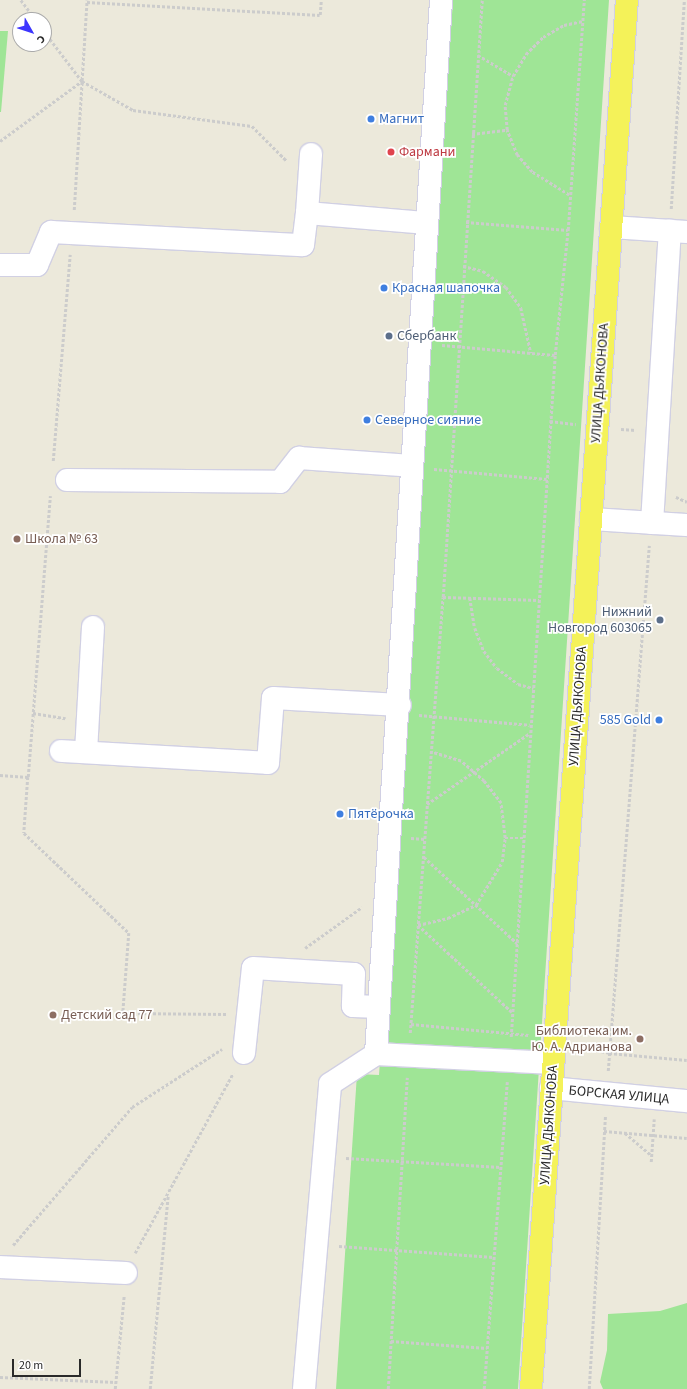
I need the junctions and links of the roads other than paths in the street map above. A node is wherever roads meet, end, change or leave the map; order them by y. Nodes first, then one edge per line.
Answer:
1 (441, 0) edge
2 (628, 0) edge
3 (311, 154) dead end
4 (307, 213) junction
5 (425, 223) junction
6 (611, 227) junction
7 (678, 232) edge
8 (0, 264) edge
9 (412, 466) junction
10 (57, 481) road end
11 (590, 519) junction
12 (652, 523) junction
13 (687, 525) edge
14 (93, 627) dead end
15 (400, 705) junction
16 (61, 751) dead end
17 (86, 752) junction
18 (379, 1007) junction
19 (246, 1034) road end
20 (376, 1054) junction
21 (553, 1063) junction
22 (551, 1088) junction
23 (687, 1101) edge
24 (0, 1267) edge
25 (126, 1273) road end
26 (304, 1389) edge
27 (531, 1389) edge

1 - 5 street
2 - 6 main road, УЛИЦА ДЬЯКОНОВА
3 - 4 street
4 - 5 street
4 - 8 street
5 - 9 street
6 - 7 street
6 - 11 main road, УЛИЦА ДЬЯКОНОВА
7 - 12 street
9 - 10 street
9 - 15 street
11 - 12 street
11 - 21 main road, УЛИЦА ДЬЯКОНОВА
12 - 13 street
14 - 17 street
15 - 17 street
15 - 18 street
16 - 17 street
18 - 19 street
18 - 20 street
20 - 21 street
20 - 26 street
21 - 22 main road, УЛИЦА ДЬЯКОНОВА
22 - 23 street, БОРСКАЯ УЛИЦА
22 - 27 main road, УЛИЦА ДЬЯКОНОВА
24 - 25 street

